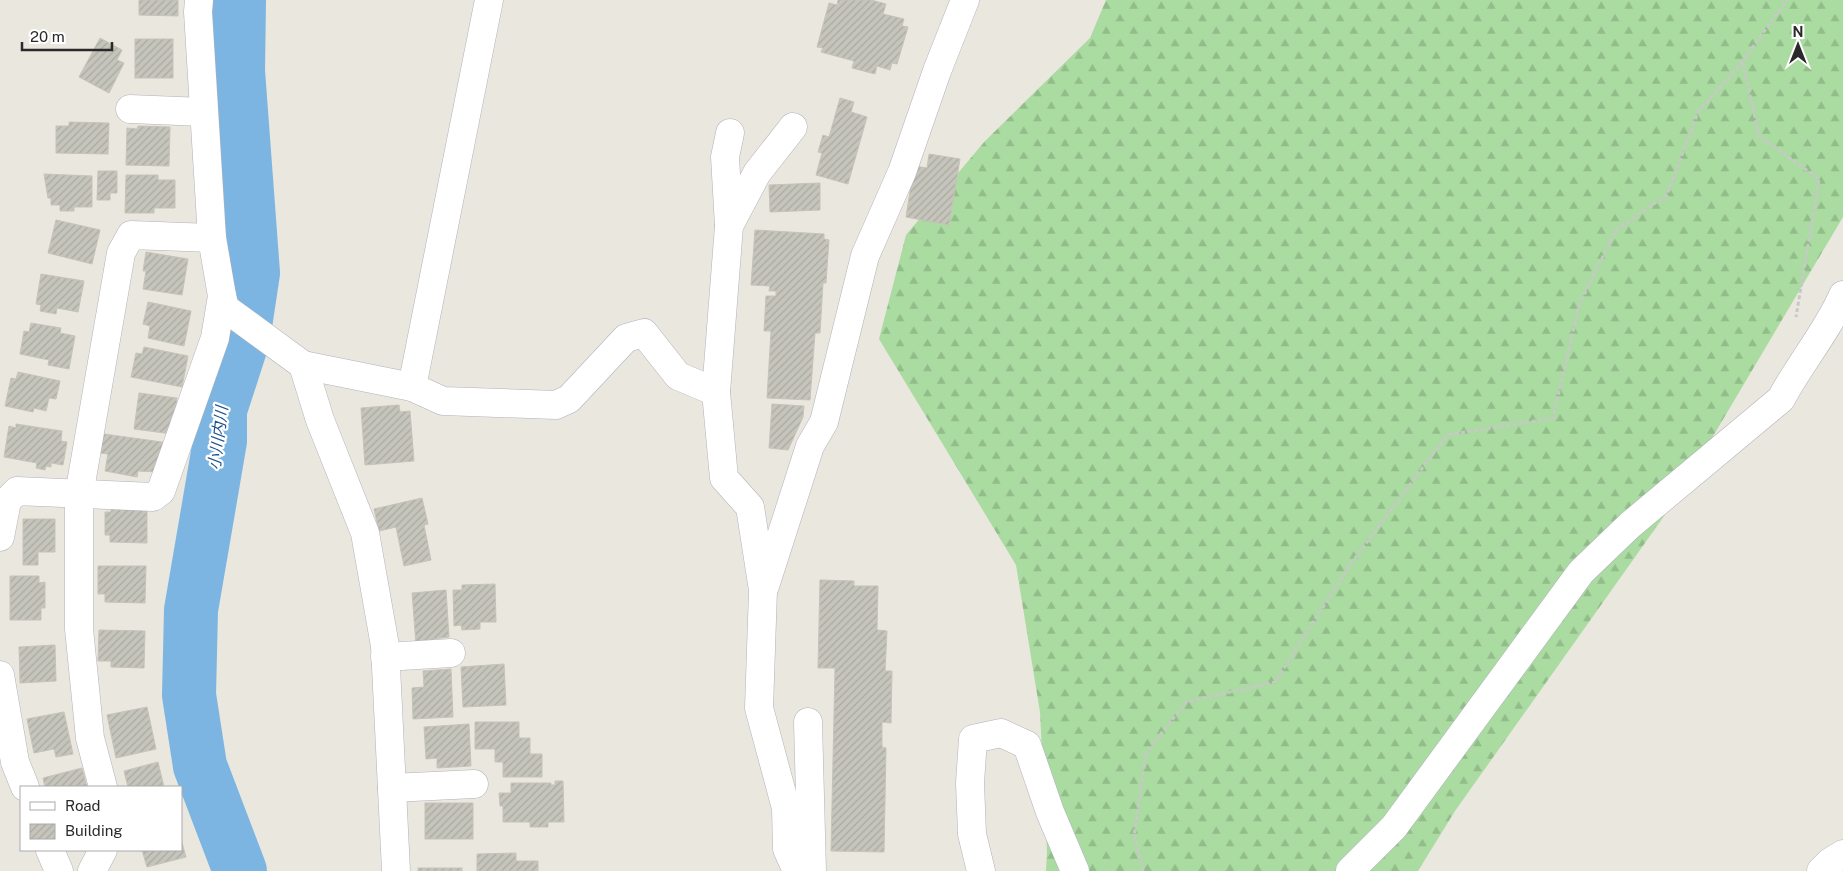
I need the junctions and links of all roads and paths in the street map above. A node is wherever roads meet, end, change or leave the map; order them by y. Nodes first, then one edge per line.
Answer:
1 (199, 0) edge
2 (489, 0) edge
3 (966, 0) edge
4 (1787, 0) edge
5 (1742, 62) junction
6 (130, 109) dead end
7 (204, 112) junction
8 (793, 127) dead end
9 (730, 133) dead end
10 (729, 226) junction
11 (212, 238) junction
12 (1843, 295) edge
13 (223, 302) junction
14 (1796, 322) dead end
15 (294, 359) junction
16 (412, 387) junction
17 (716, 392) junction
18 (4, 494) edge
19 (79, 495) junction
20 (0, 538) edge
21 (763, 590) junction
22 (451, 653) dead end
23 (385, 657) junction
24 (0, 675) edge
25 (808, 722) dead end
26 (474, 784) dead end
27 (25, 786) edge
28 (104, 786) edge
29 (392, 788) junction
30 (50, 851) edge
31 (102, 851) edge
32 (1843, 854) edge
33 (59, 871) edge
34 (92, 871) edge
35 (396, 871) edge
36 (797, 871) edge
37 (812, 871) edge
38 (981, 871) edge
39 (1074, 871) edge
40 (1143, 871) edge
41 (1350, 871) edge
42 (1822, 871) edge

1 - 7 street
2 - 16 street
3 - 21 street
4 - 5 path
5 - 14 path
5 - 40 path
6 - 7 street
7 - 11 street
8 - 10 street
9 - 10 street
10 - 17 street
11 - 13 street
11 - 19 street
12 - 41 street
13 - 15 street
13 - 19 street
15 - 16 street
15 - 23 street
16 - 17 street
17 - 21 street
18 - 19 street
18 - 20 street
19 - 28 street
21 - 36 street
22 - 23 street
23 - 29 street
24 - 27 street
25 - 37 street
26 - 29 street
29 - 35 street
30 - 33 street
31 - 34 street
32 - 42 street
38 - 39 street

